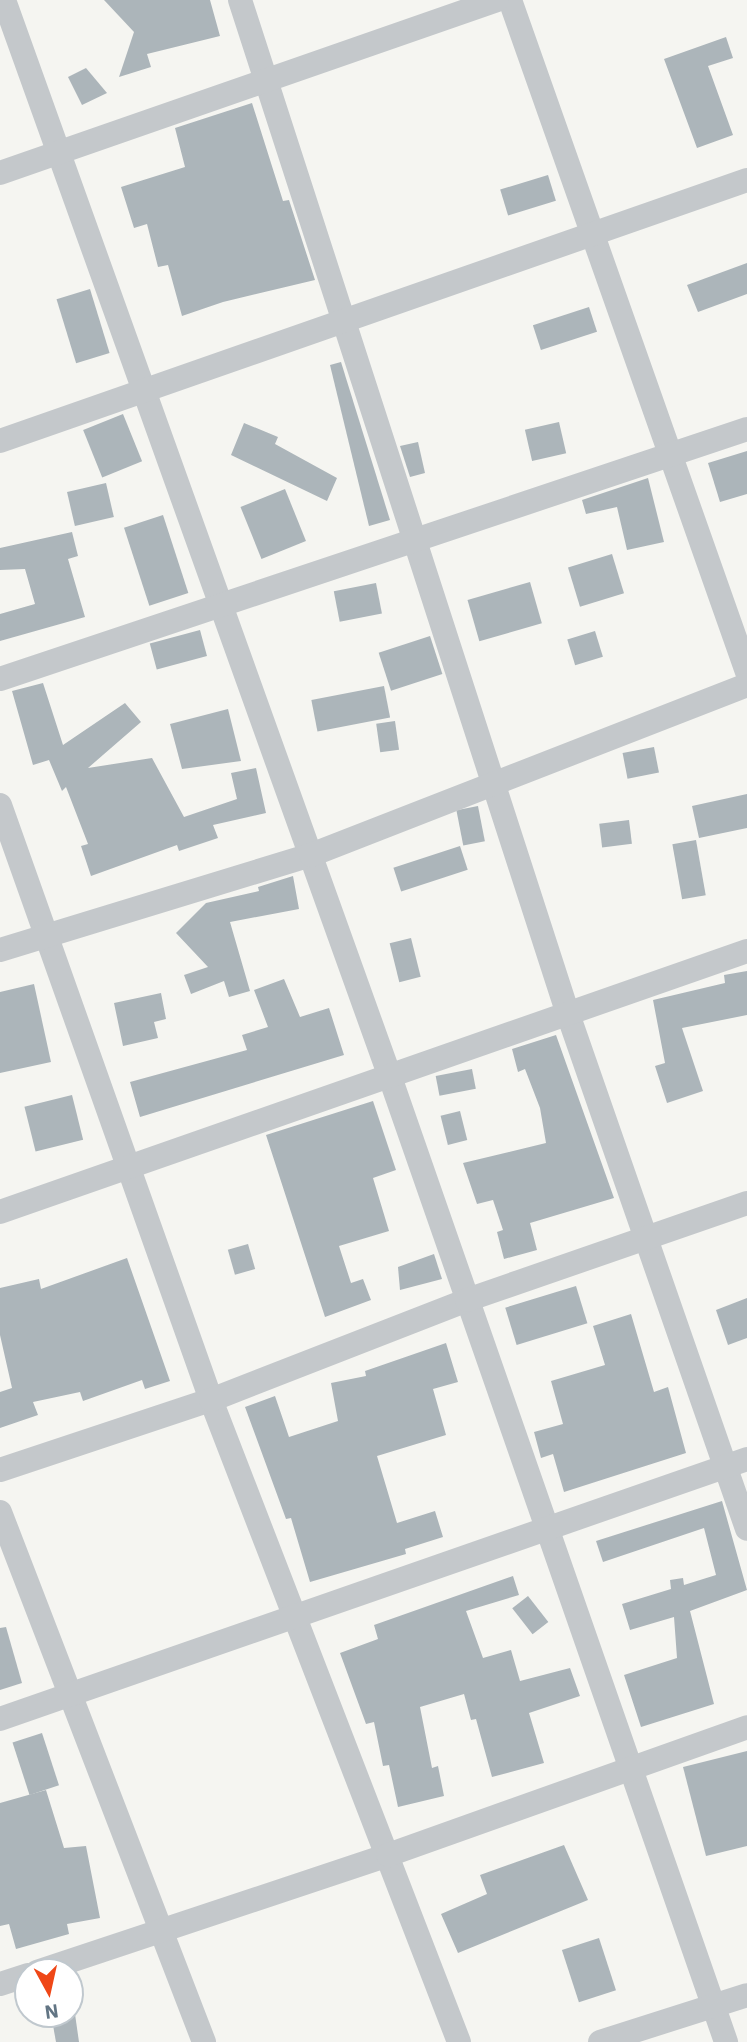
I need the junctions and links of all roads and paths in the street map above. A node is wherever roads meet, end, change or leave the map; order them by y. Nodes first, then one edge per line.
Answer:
1 (4, 0) edge
2 (240, 0) edge
3 (497, 0) edge
4 (510, 0) edge
5 (268, 80) junction
6 (60, 152) junction
7 (0, 173) edge
8 (747, 180) edge
9 (592, 234) junction
10 (346, 320) junction
11 (143, 391) junction
12 (747, 429) edge
13 (0, 441) edge
14 (670, 455) junction
15 (415, 541) junction
16 (223, 607) junction
17 (747, 672) edge
18 (0, 678) edge
19 (747, 685) edge
20 (493, 781) junction
21 (0, 805) edge
22 (311, 855) junction
23 (46, 935) junction
24 (0, 950) edge
25 (747, 951) edge
26 (568, 1014) junction
27 (390, 1077) junction
28 (128, 1167) junction
29 (747, 1203) edge
30 (0, 1212) edge
31 (646, 1240) junction
32 (467, 1300) junction
33 (211, 1400) junction
34 (736, 1463) edge
35 (0, 1470) edge
36 (0, 1512) edge
37 (747, 1529) edge
38 (548, 1532) junction
39 (295, 1619) junction
40 (71, 1695) junction
41 (0, 1719) edge
42 (747, 1727) edge
43 (631, 1769) junction
44 (387, 1855) junction
45 (160, 1931) junction
46 (79, 1958) edge
47 (747, 1996) edge
48 (713, 2006) junction
49 (204, 2042) edge
50 (459, 2042) edge
51 (600, 2042) edge
52 (726, 2042) edge

1 - 6 street
2 - 5 street
3 - 5 street
4 - 9 street
5 - 6 street
5 - 10 street
6 - 7 street
6 - 11 street
8 - 9 street
9 - 10 street
9 - 14 street
10 - 11 street
10 - 15 street
11 - 13 street
11 - 16 street
12 - 14 street
14 - 15 street
14 - 17 street
15 - 16 street
15 - 20 street
16 - 18 street
16 - 22 street
19 - 20 street
20 - 22 street
20 - 26 street
21 - 23 street
22 - 23 street
22 - 27 street
23 - 24 street
23 - 28 street
25 - 26 street
26 - 27 street
26 - 31 street
27 - 28 street
27 - 32 street
28 - 30 street
28 - 33 street
29 - 31 street
31 - 32 street
31 - 34 street
32 - 33 street
32 - 38 street
33 - 35 street
33 - 39 street
34 - 37 street
34 - 38 street
36 - 40 street
38 - 39 street
38 - 43 street
39 - 40 street
39 - 44 street
40 - 41 street
40 - 45 street
42 - 43 street
43 - 44 street
43 - 48 street
44 - 45 street
44 - 50 street
45 - 46 street
45 - 49 street
47 - 48 street
48 - 51 street
48 - 52 street

